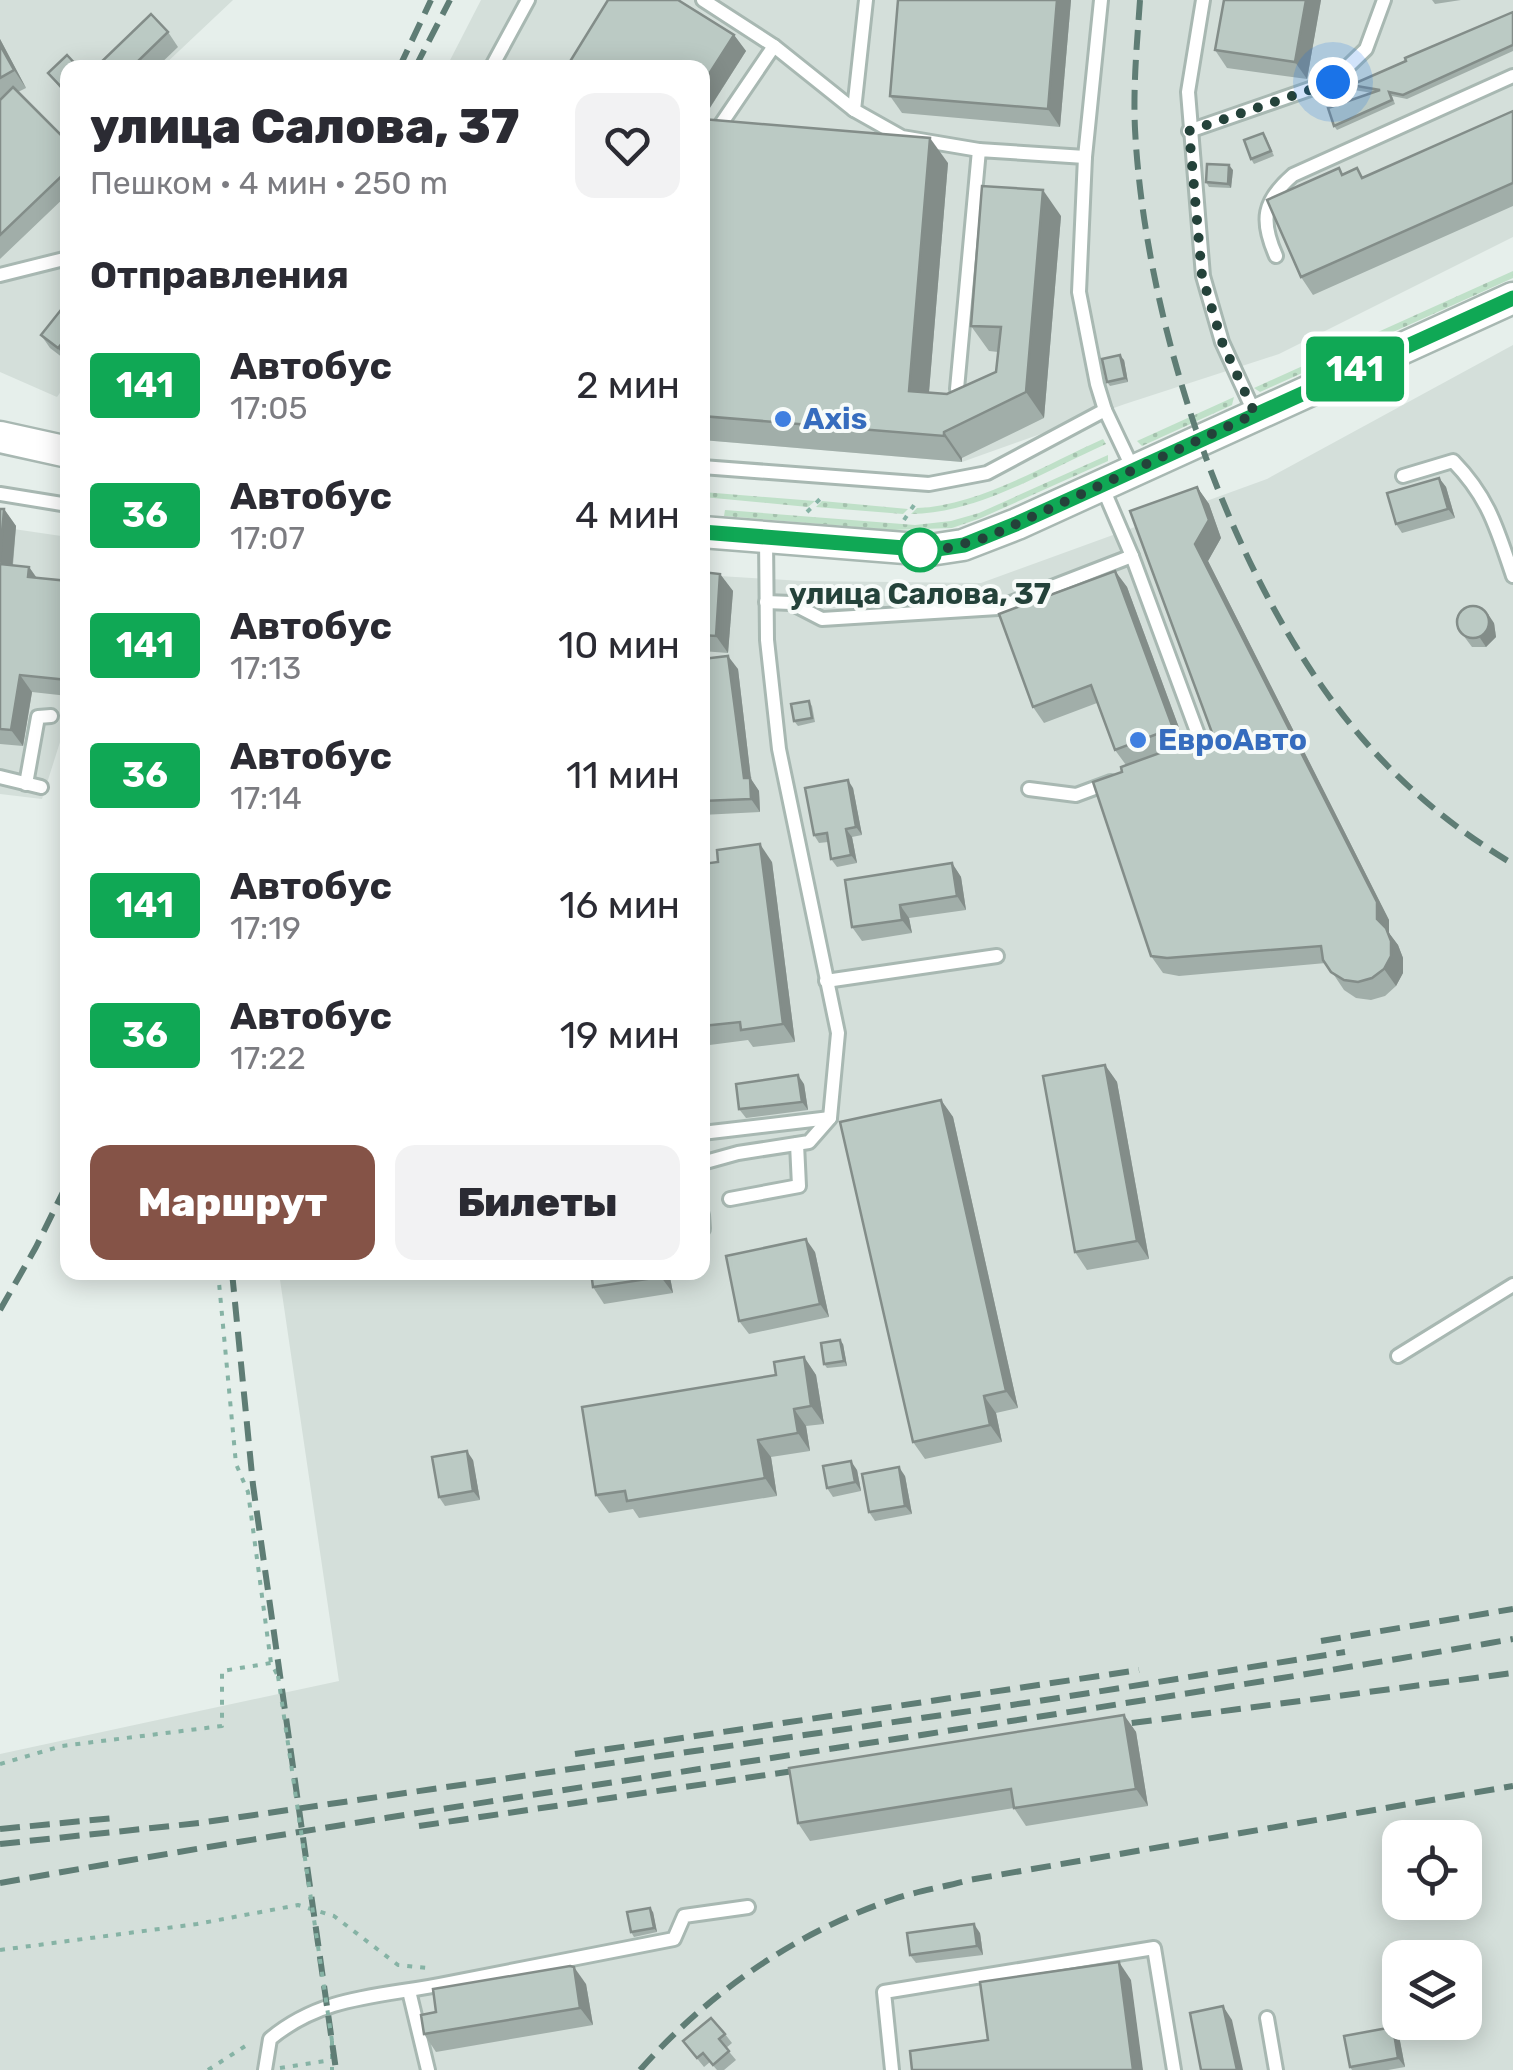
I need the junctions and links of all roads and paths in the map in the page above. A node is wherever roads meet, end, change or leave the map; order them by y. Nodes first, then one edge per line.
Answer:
1 (528, 0) edge
2 (703, 0) edge
3 (866, 0) edge
4 (1102, 0) edge
5 (1202, 0) edge
6 (1384, 0) edge
7 (774, 46) junction
8 (495, 60) edge
9 (1513, 76) edge
10 (854, 110) junction
11 (1189, 131) junction
12 (710, 140) edge
13 (979, 150) junction
14 (1085, 156) junction
15 (1276, 256) dead end
16 (60, 260) edge
17 (0, 275) edge
18 (1513, 298) edge
19 (957, 389) edge
20 (1105, 410) junction
21 (1255, 414) junction
22 (0, 437) edge
23 (60, 450) edge
24 (710, 468) edge
25 (1133, 470) junction
26 (1403, 476) dead end
27 (1101, 484) junction
28 (0, 494) edge
29 (60, 504) edge
30 (710, 533) edge
31 (766, 538) junction
32 (1132, 556) junction
33 (1513, 576) edge
34 (766, 602) junction
35 (51, 716) dead end
36 (1185, 755) edge
37 (1130, 775) edge
38 (0, 778) edge
39 (1029, 790) dead end
40 (998, 956) dead end
41 (826, 981) junction
42 (830, 1118) junction
43 (710, 1133) edge
44 (797, 1144) junction
45 (710, 1161) edge
46 (730, 1200) dead end
47 (219, 1280) edge
48 (1513, 1284) edge
49 (1398, 1356) dead end
50 (271, 1663) junction
51 (0, 1764) edge
52 (748, 1907) dead end
53 (0, 1950) edge
54 (460, 1981) junction
55 (409, 1992) junction
56 (1267, 2018) dead end
57 (270, 2039) junction
58 (331, 2060) junction
59 (280, 2068) edge
60 (208, 2070) edge
61 (265, 2070) edge
62 (332, 2070) edge
63 (428, 2070) edge
64 (892, 2070) edge
65 (1174, 2070) edge
66 (1276, 2070) edge

1 - 8 lane
2 - 7 lane
3 - 10 lane
4 - 14 lane
5 - 11 lane
6 - 11 lane
7 - 10 lane
7 - 12 lane
9 - 15 lane
10 - 13 lane
11 - 21 lane
13 - 14 lane
13 - 19 lane
14 - 20 lane
16 - 17 lane
18 - 21 street
20 - 24 lane
20 - 25 lane
21 - 25 street
22 - 23 street
25 - 27 street
26 - 33 lane
27 - 31 street
27 - 32 lane
28 - 29 lane
30 - 31 street
31 - 34 lane
32 - 34 lane
32 - 36 lane
34 - 41 lane
35 - 38 lane
37 - 39 lane
40 - 41 lane
41 - 42 lane
42 - 43 lane
42 - 44 lane
44 - 45 lane
44 - 46 lane
47 - 50 path
48 - 49 lane
50 - 51 path
50 - 58 path, bridge
52 - 54 lane
53 - 54 path
54 - 55 lane
55 - 57 lane
55 - 63 lane
56 - 66 lane
57 - 60 path
57 - 61 lane
58 - 59 path
58 - 62 path
64 - 65 lane

